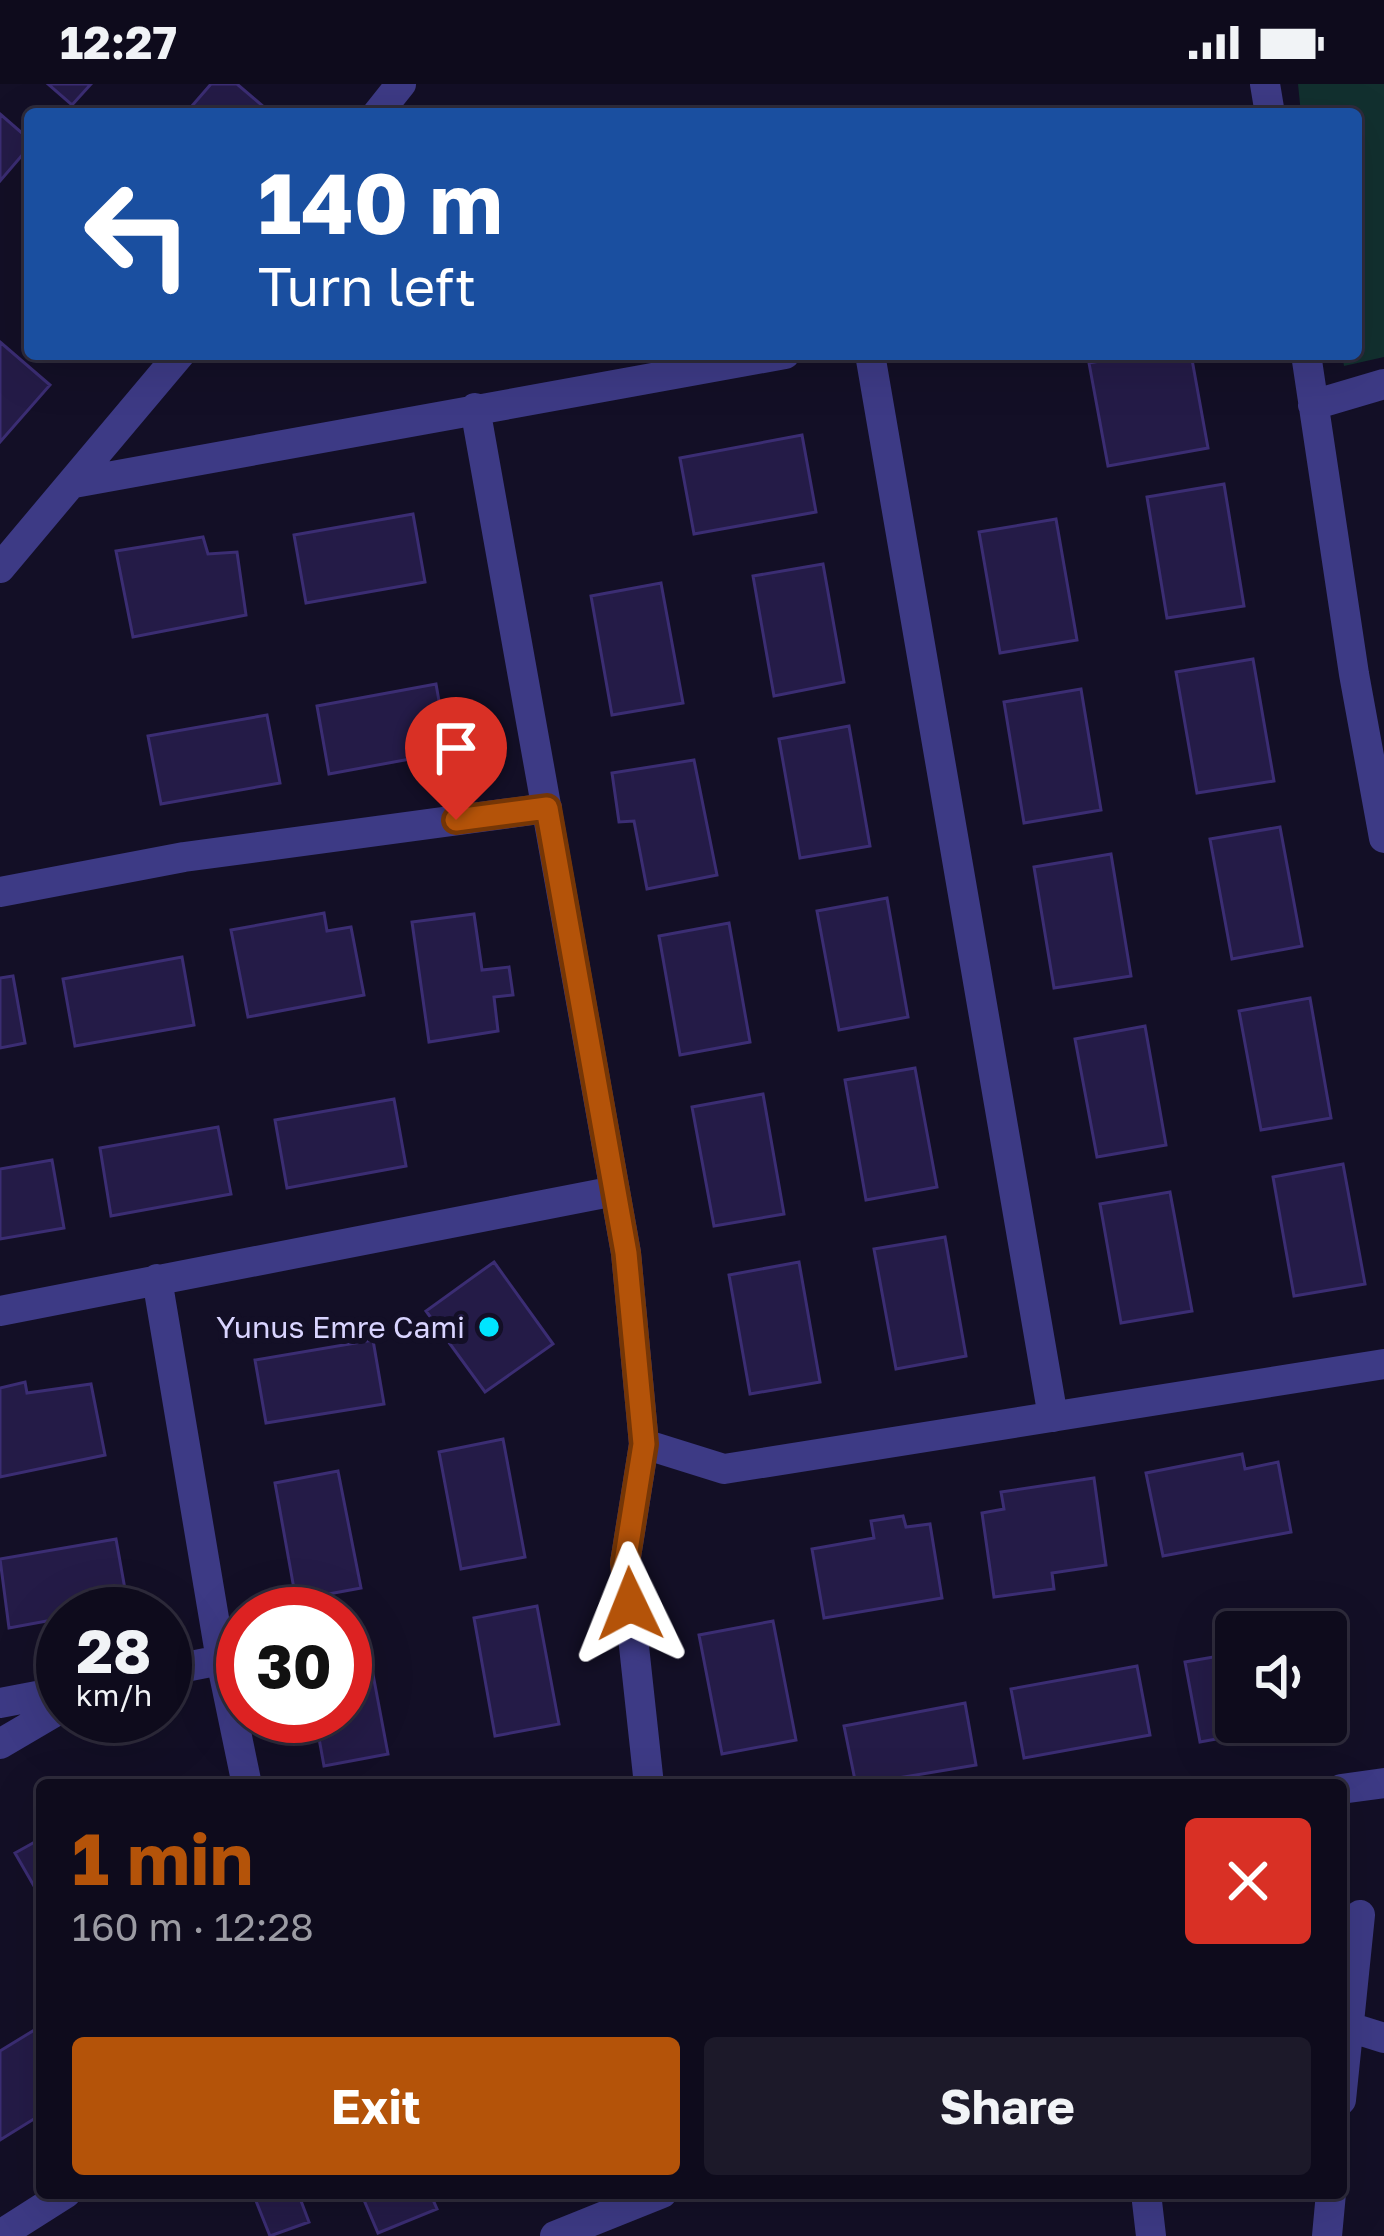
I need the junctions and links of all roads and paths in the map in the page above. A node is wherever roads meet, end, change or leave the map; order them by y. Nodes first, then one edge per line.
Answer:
1 (401, 84) edge
2 (382, 108) edge
3 (175, 360) edge
4 (750, 360) edge
5 (871, 360) edge
6 (1307, 360) edge
7 (1384, 384) edge
8 (1313, 405) junction
9 (476, 407) junction
10 (74, 483) junction
11 (0, 568) edge
12 (547, 808) junction
13 (1384, 838) edge
14 (0, 892) edge
15 (615, 1191) junction
16 (158, 1279) junction
17 (0, 1311) edge
18 (1384, 1364) edge
19 (1052, 1417) junction
20 (644, 1444) junction
21 (216, 1630) edge
22 (36, 1696) edge
23 (0, 1703) edge
24 (36, 1723) edge
25 (238, 1743) edge
26 (0, 1744) edge
27 (246, 1779) edge
28 (648, 1779) edge
29 (1384, 1783) edge
30 (1347, 1789) edge
31 (1362, 1914) edge
32 (1348, 2027) junction
33 (1347, 2037) edge
34 (1384, 2038) edge
35 (57, 2199) edge
36 (649, 2199) edge
37 (1147, 2199) edge
38 (1330, 2199) edge
39 (615, 2214) edge
40 (0, 2235) edge
41 (555, 2236) edge
42 (1151, 2236) edge
43 (1327, 2236) edge

1 - 2 street
3 - 10 street
4 - 9 street
5 - 19 street
6 - 8 street
7 - 8 street
8 - 13 street
9 - 10 street
9 - 12 street
10 - 11 street
12 - 14 street
12 - 15 street
15 - 16 street
15 - 20 street
16 - 17 street
16 - 21 street
18 - 19 street
19 - 20 street
20 - 28 street
22 - 23 street
24 - 26 street
25 - 27 street
29 - 30 street
31 - 32 street
32 - 33 street
32 - 34 street
35 - 40 street
36 - 39 street
37 - 42 street
38 - 43 street
39 - 41 street

